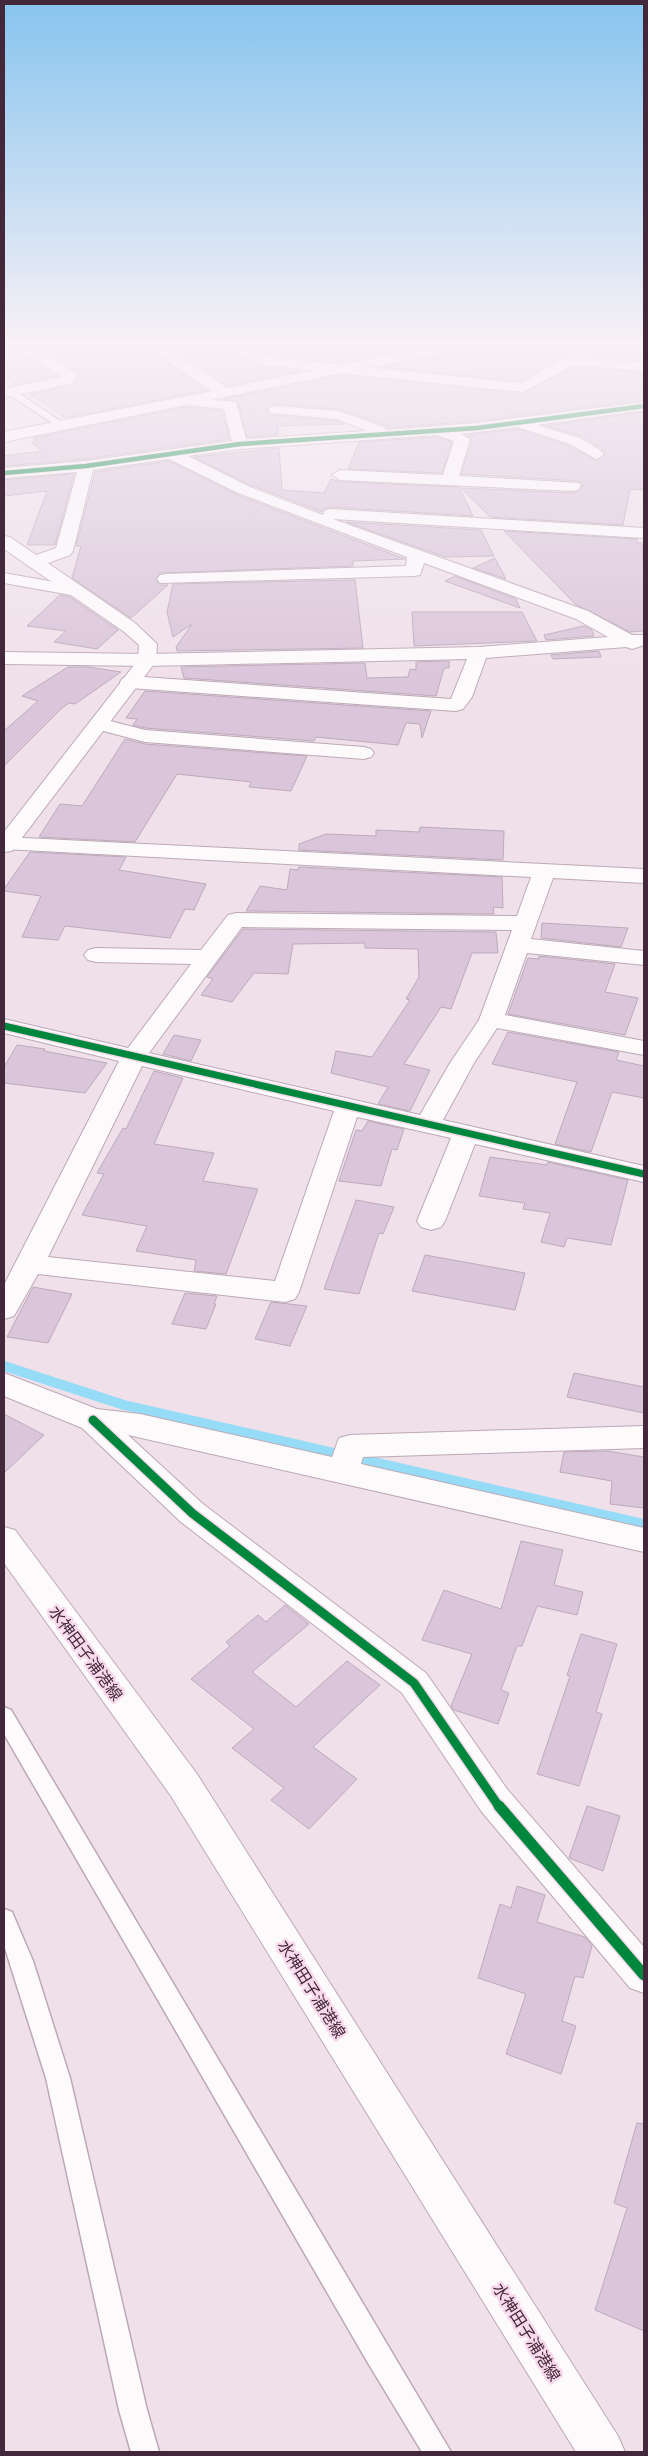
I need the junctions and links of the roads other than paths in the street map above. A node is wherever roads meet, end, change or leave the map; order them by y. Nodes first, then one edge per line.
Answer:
1 (160, 456) edge
2 (175, 456) edge
3 (457, 456) edge
4 (86, 466) junction
5 (4, 473) edge
6 (340, 475) dead end
7 (450, 480) junction
8 (573, 486) dead end
9 (301, 513) junction
10 (644, 533) edge
11 (4, 542) edge
12 (416, 556) junction
13 (34, 562) junction
14 (4, 578) edge
15 (166, 579) dead end
16 (72, 590) junction
17 (638, 643) edge
18 (479, 653) junction
19 (4, 658) edge
20 (147, 660) junction
21 (130, 682) junction
22 (99, 724) junction
23 (364, 754) dead end
24 (4, 844) edge
25 (544, 871) junction
26 (644, 876) edge
27 (527, 923) junction
28 (519, 945) junction
29 (96, 956) dead end
30 (208, 957) junction
31 (644, 958) edge
32 (491, 1020) junction
33 (4, 1026) edge
34 (644, 1048) edge
35 (134, 1056) junction
36 (348, 1108) junction
37 (427, 1125) junction
38 (466, 1133) junction
39 (644, 1174) edge
40 (431, 1221) dead end
41 (30, 1264) junction
42 (4, 1309) edge
43 (4, 1384) edge
44 (93, 1420) junction
45 (644, 1437) edge
46 (343, 1472) junction
47 (4, 1539) edge
48 (644, 1540) edge
49 (4, 1716) edge
50 (4, 1919) edge
51 (644, 1975) edge
52 (145, 2452) edge
53 (437, 2452) edge
54 (602, 2452) edge

1 - 4 street
2 - 9 street
3 - 7 street
4 - 5 street
4 - 13 street
6 - 7 street
7 - 8 street
9 - 10 street
9 - 12 street
11 - 13 street
12 - 15 street
12 - 17 street
13 - 16 street
14 - 16 street
16 - 20 street
17 - 18 street
18 - 20 street
18 - 21 street
19 - 20 street
20 - 21 street
21 - 22 street
22 - 23 street
22 - 24 street
24 - 25 street
25 - 26 street
25 - 27 street
27 - 28 street
27 - 30 street
28 - 31 street
28 - 32 street
29 - 30 street
30 - 35 street
32 - 34 street
32 - 37 street
33 - 35 street
35 - 36 street
35 - 41 street
36 - 37 street
36 - 41 street
37 - 38 street
38 - 39 street
38 - 40 street
41 - 42 street
43 - 44 street
44 - 46 street
44 - 51 street
45 - 46 street
46 - 48 street
47 - 54 street, 水神田子浦港線
49 - 53 lane
50 - 52 lane

